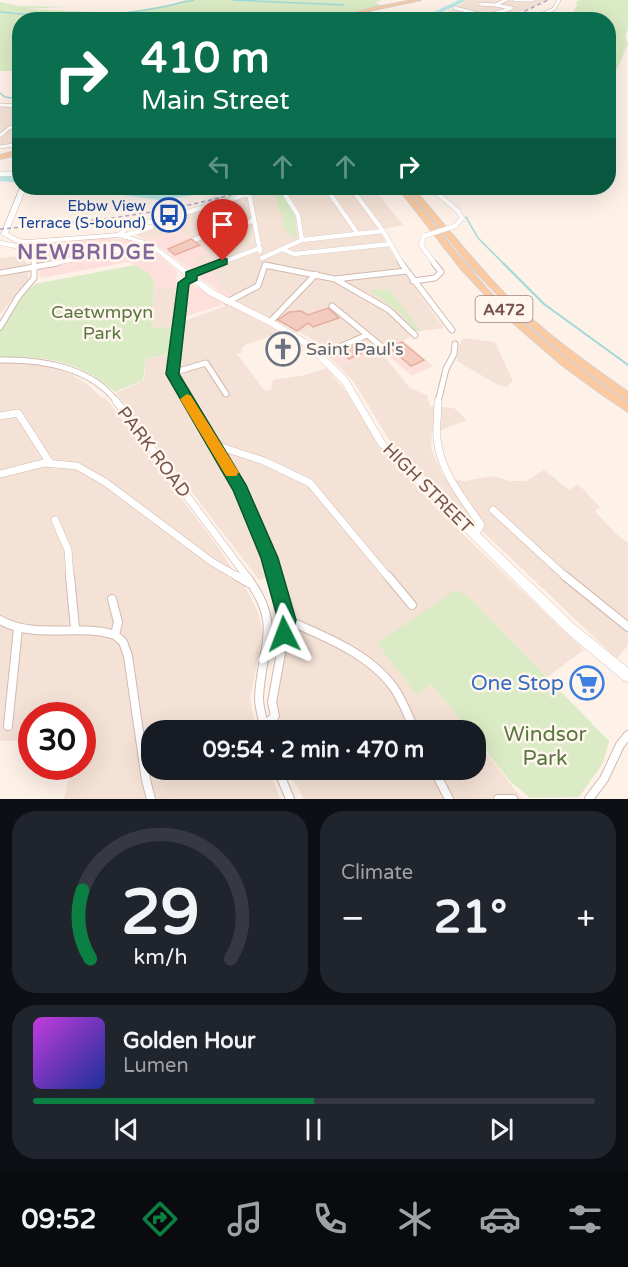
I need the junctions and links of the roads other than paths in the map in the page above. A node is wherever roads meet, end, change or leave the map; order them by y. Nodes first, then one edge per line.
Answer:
1 (419, 0) edge
2 (498, 0) edge
3 (515, 0) edge
4 (533, 0) edge
5 (559, 0) edge
6 (504, 1) edge
7 (477, 4) dead end
8 (495, 4) junction
9 (455, 8) dead end
10 (361, 12) edge
11 (468, 12) edge
12 (502, 12) edge
13 (547, 12) edge
14 (12, 127) edge
15 (0, 136) edge
16 (20, 195) edge
17 (249, 195) joint
18 (286, 195) edge
19 (331, 195) edge
20 (356, 195) edge
21 (407, 195) edge
22 (416, 195) edge
23 (439, 195) edge
24 (252, 222) junction
25 (383, 231) junction
26 (2, 234) edge
27 (358, 234) junction
28 (121, 235) junction
29 (73, 237) junction
30 (196, 239) dead end
31 (302, 240) junction
32 (0, 243) edge
33 (150, 244) junction
34 (391, 244) junction
35 (21, 247) junction
36 (260, 248) junction
37 (284, 250) junction
38 (262, 258) junction
39 (265, 265) junction
40 (35, 267) junction
41 (406, 271) junction
42 (0, 273) edge
43 (316, 274) junction
44 (191, 276) junction
45 (335, 279) junction
46 (413, 281) junction
47 (227, 302) junction
48 (332, 306) dead end
49 (270, 322) junction
50 (0, 327) edge
51 (452, 330) dead end
52 (367, 335) junction
53 (415, 335) dead end
54 (455, 344) dead end
55 (381, 345) dead end
56 (321, 355) junction
57 (0, 360) edge
58 (172, 374) junction
59 (226, 394) dead end
60 (628, 397) edge
61 (628, 408) edge
62 (0, 416) edge
63 (215, 445) junction
64 (50, 463) junction
65 (0, 474) edge
66 (493, 510) dead end
67 (55, 520) dead end
68 (475, 535) junction
69 (253, 585) junction
70 (112, 599) dead end
71 (412, 605) dead end
72 (0, 620) edge
73 (287, 620) junction
74 (628, 627) edge
75 (18, 628) junction
76 (75, 628) junction
77 (116, 635) junction
78 (628, 676) edge
79 (263, 720) edge
80 (272, 720) edge
81 (410, 720) edge
82 (8, 726) dead end
83 (628, 735) edge
84 (282, 780) edge
85 (439, 780) edge
86 (152, 799) edge
87 (290, 799) edge
88 (449, 799) edge
89 (498, 799) edge
90 (513, 799) edge
91 (589, 799) edge

1 - 10 main road
2 - 6 street
3 - 4 street
5 - 13 street
6 - 8 street
7 - 8 street
8 - 12 street
9 - 11 street
14 - 15 street
16 - 26 street
17 - 24 street
17 - 28 street
18 - 31 street
19 - 27 street
20 - 25 street
21 - 61 main road, A472
22 - 60 main road, A472
23 - 46 street, bridge
24 - 30 street
24 - 36 street
25 - 27 street
25 - 34 street
26 - 29 street, HIGH STREET
27 - 31 street
28 - 29 street, HIGH STREET
28 - 33 street, HIGH STREET
29 - 35 street
31 - 37 street
32 - 35 street
33 - 40 street
33 - 44 street, HIGH STREET
34 - 37 street
34 - 41 street
35 - 40 street
36 - 38 street
36 - 44 street
37 - 38 street
38 - 39 street
39 - 43 street
39 - 47 street
40 - 42 street
40 - 50 street
41 - 45 street
41 - 46 street
43 - 45 street
43 - 49 street
44 - 47 street, HIGH STREET
44 - 58 street
45 - 53 street
46 - 51 street
47 - 49 street, HIGH STREET
48 - 52 street
49 - 56 street, HIGH STREET
52 - 55 street
52 - 56 street
54 - 68 street
56 - 68 street, HIGH STREET
57 - 69 street, PARK ROAD
58 - 59 street
58 - 63 street
62 - 64 street
63 - 71 street
63 - 73 street
64 - 65 street
64 - 69 street
66 - 74 street
67 - 76 street
68 - 78 street, HIGH STREET
69 - 79 street, PARK ROAD
70 - 77 street
72 - 75 street
73 - 80 street
73 - 81 street
75 - 76 street
75 - 82 street
76 - 77 street
77 - 86 street
83 - 91 street
84 - 87 street
85 - 88 street
89 - 90 street

